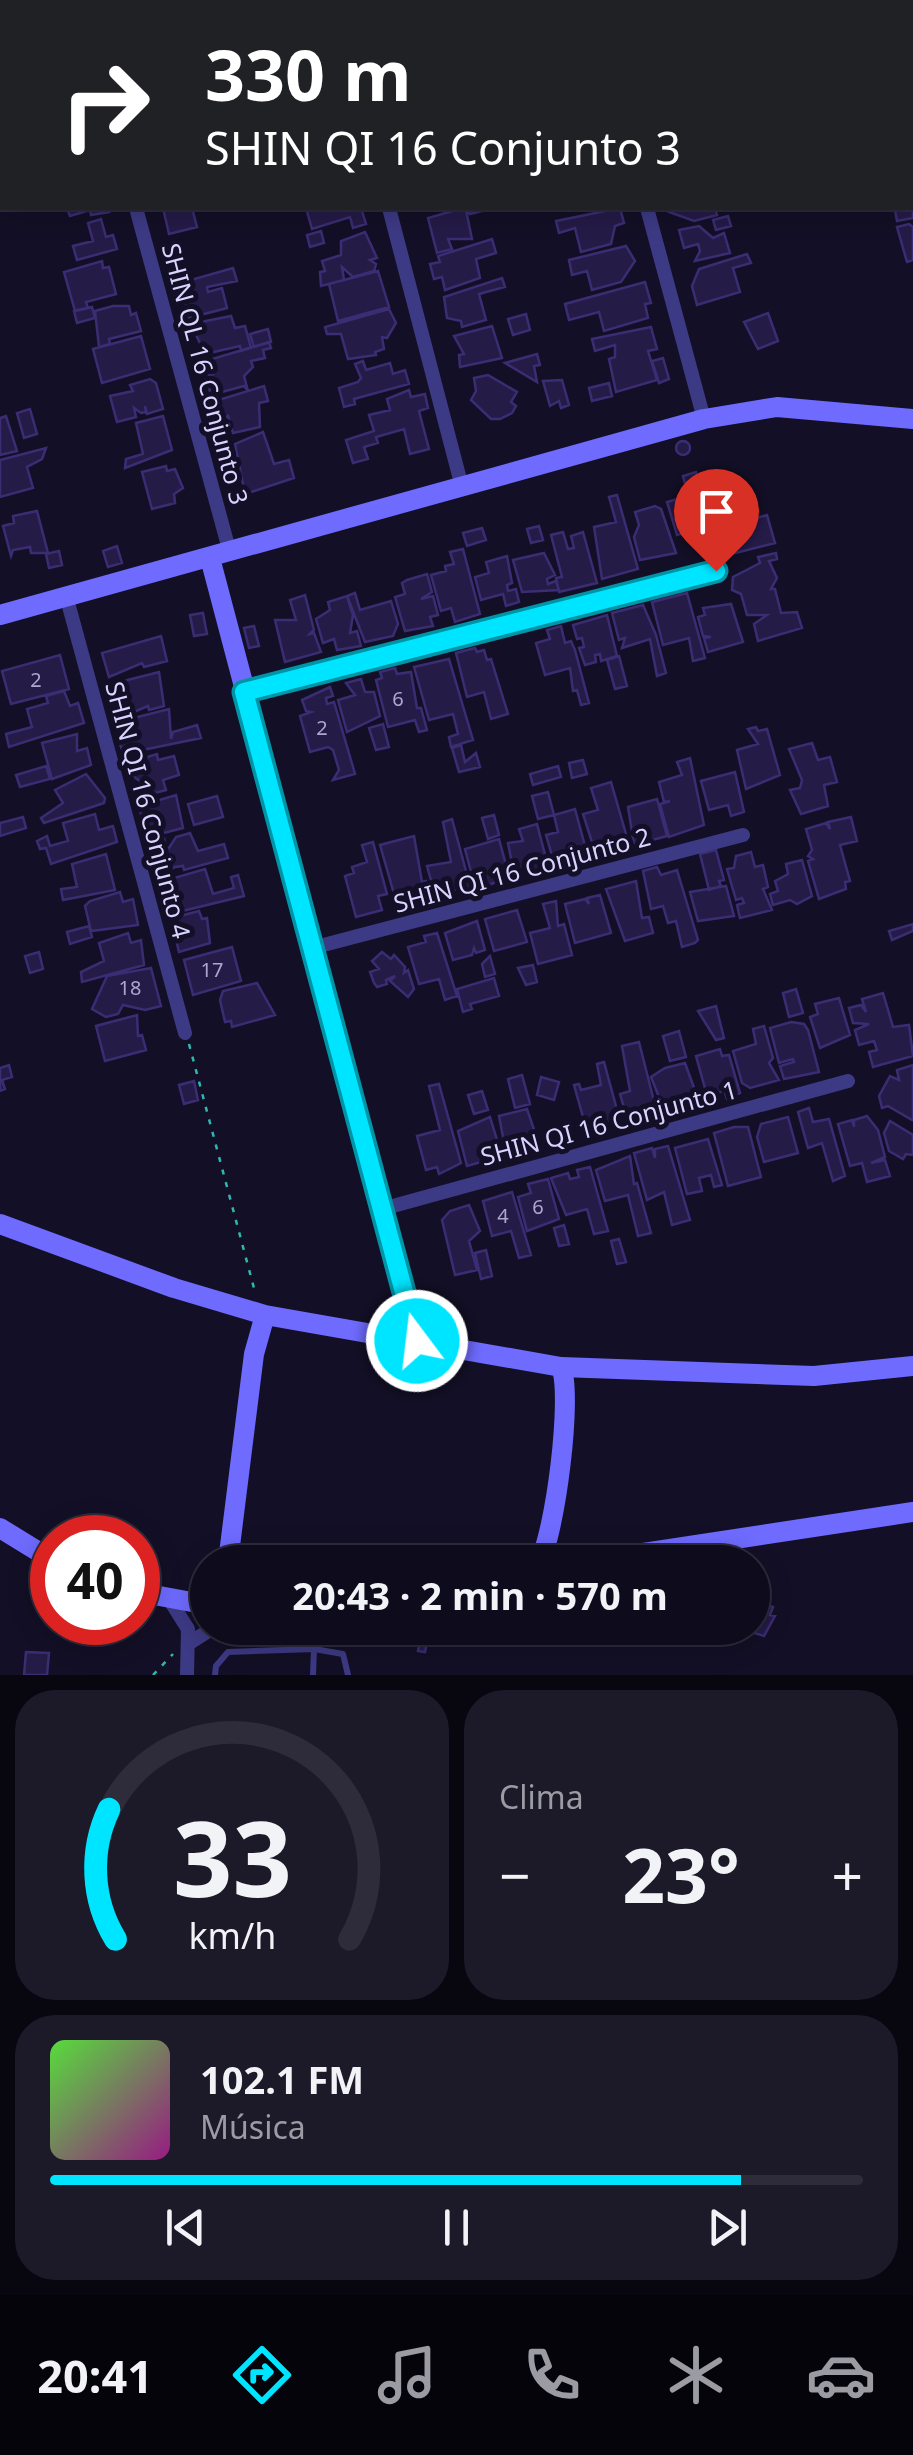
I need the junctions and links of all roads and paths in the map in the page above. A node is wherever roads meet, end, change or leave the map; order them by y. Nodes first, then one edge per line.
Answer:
1 (136, 210) edge
2 (391, 210) edge
3 (648, 210) edge
4 (704, 418) junction
5 (913, 418) edge
6 (462, 487) junction
7 (220, 556) junction
8 (716, 571) dead end
9 (67, 598) junction
10 (0, 615) edge
11 (244, 692) junction
12 (743, 835) dead end
13 (312, 948) junction
14 (185, 1033) joint
15 (848, 1081) dead end
16 (382, 1209) junction
17 (0, 1224) edge
18 (265, 1315) junction
19 (417, 1341) junction
20 (913, 1366) edge
21 (561, 1367) junction
22 (913, 1512) edge
23 (0, 1528) edge
24 (230, 1545) edge
25 (544, 1545) edge
26 (696, 1545) edge
27 (30, 1546) edge
28 (160, 1597) edge
29 (169, 1599) junction
30 (190, 1603) edge
31 (190, 1642) junction
32 (314, 1649) junction
33 (154, 1675) edge
34 (187, 1675) edge
35 (215, 1675) edge
36 (312, 1675) edge
37 (348, 1675) edge

1 - 7 street, SHIN QL 16 Conjunto 3
2 - 6 street
3 - 4 street
4 - 5 main road
4 - 6 main road
6 - 7 main road
7 - 9 main road
7 - 11 main road
8 - 11 street
9 - 10 main road
9 - 14 street, SHIN QI 16 Conjunto 4
11 - 13 main road
12 - 13 street, SHIN QI 16 Conjunto 2
13 - 16 main road
14 - 18 path
15 - 16 street, SHIN QI 16 Conjunto 1
16 - 19 main road
17 - 18 main road
18 - 19 main road
18 - 24 main road
19 - 21 main road
20 - 21 main road
21 - 25 main road
22 - 26 main road
23 - 27 main road
28 - 29 main road
29 - 30 main road
29 - 31 street
31 - 33 path
31 - 34 street
32 - 35 lane
32 - 36 lane
32 - 37 lane

